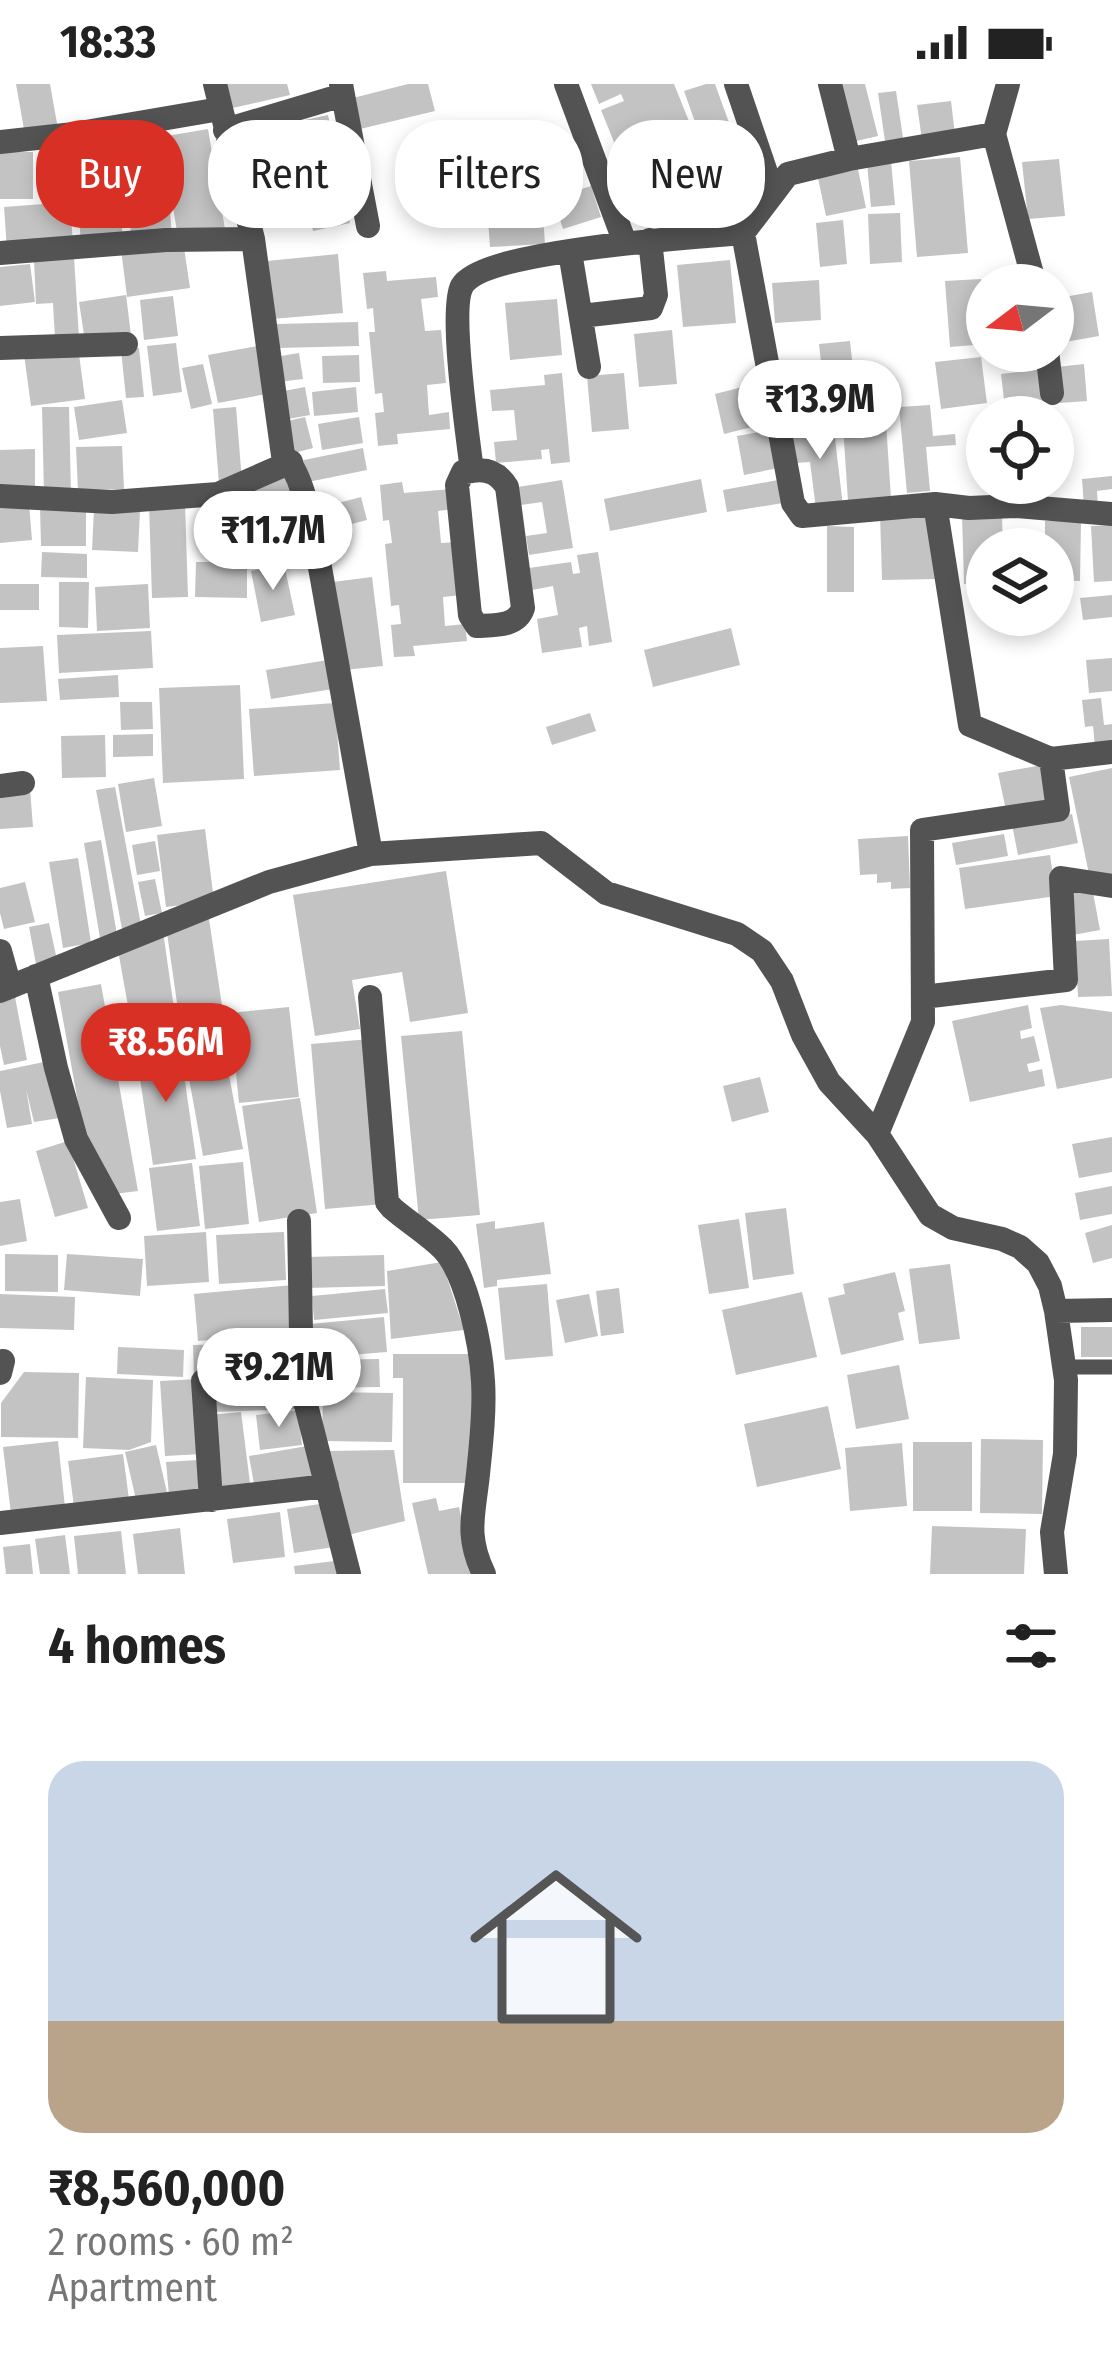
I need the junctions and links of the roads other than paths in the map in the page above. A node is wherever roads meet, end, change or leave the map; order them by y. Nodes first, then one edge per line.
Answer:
1 (566, 84) edge
2 (736, 84) edge
3 (830, 84) edge
4 (1008, 84) edge
5 (342, 89) edge
6 (220, 108) edge
7 (348, 120) edge
8 (994, 134) junction
9 (0, 142) edge
10 (849, 159) junction
11 (773, 193) junction
12 (742, 233) junction
13 (254, 239) junction
14 (637, 241) junction
15 (571, 252) junction
16 (0, 253) edge
17 (1029, 264) edge
18 (580, 316) junction
19 (126, 344) dead end
20 (0, 348) edge
21 (589, 367) dead end
22 (1050, 372) edge
23 (1052, 393) dead end
24 (291, 462) junction
25 (472, 471) junction
26 (0, 496) edge
27 (934, 504) junction
28 (1112, 514) edge
29 (1112, 752) edge
30 (1051, 759) junction
31 (371, 854) junction
32 (1112, 886) edge
33 (0, 952) edge
34 (36, 976) junction
35 (5, 988) edge
36 (923, 997) junction
37 (370, 998) dead end
38 (878, 1134) junction
39 (118, 1218) dead end
40 (299, 1221) dead end
41 (1112, 1310) edge
42 (1056, 1311) junction
43 (1065, 1367) junction
44 (1112, 1367) edge
45 (203, 1381) dead end
46 (327, 1486) junction
47 (211, 1500) junction
48 (0, 1523) edge
49 (349, 1574) edge
50 (484, 1574) edge
51 (1056, 1574) edge

1 - 14 street
2 - 11 street
3 - 10 street
4 - 8 street
5 - 6 street
5 - 7 street
6 - 9 street
6 - 13 street
8 - 10 street
8 - 17 street
10 - 11 street
11 - 12 street
12 - 14 street
12 - 27 street
13 - 16 street
13 - 24 street
14 - 15 street
14 - 18 street
15 - 18 street
15 - 25 street
18 - 21 street
19 - 20 street
22 - 23 street
24 - 26 street
24 - 31 street
25 - 25 street
27 - 28 street
27 - 30 street
29 - 30 street
30 - 36 street
31 - 34 street
31 - 38 street
32 - 36 street
33 - 35 street
34 - 35 street
34 - 39 street
36 - 38 street
37 - 50 street
38 - 42 street
40 - 46 street
41 - 42 street
42 - 43 street
43 - 44 lane
43 - 51 street
45 - 47 street
46 - 47 street
46 - 49 street
47 - 48 street

